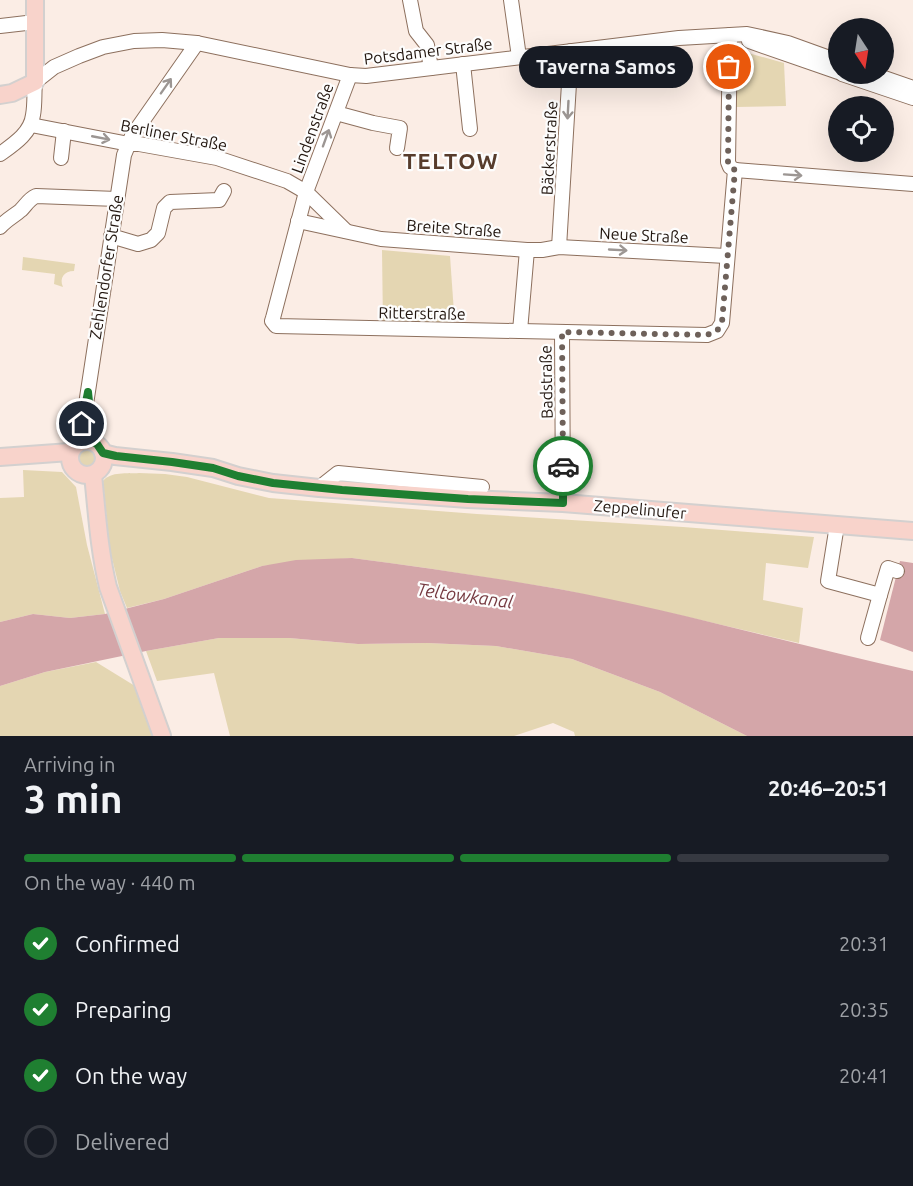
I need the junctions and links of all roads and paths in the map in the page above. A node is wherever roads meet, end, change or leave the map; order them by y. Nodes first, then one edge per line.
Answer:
1 (35, 0) edge
2 (410, 0) edge
3 (511, 0) edge
4 (35, 22) junction
5 (0, 26) edge
6 (730, 35) junction
7 (197, 44) junction
8 (571, 51) junction
9 (519, 57) junction
10 (828, 57) edge
11 (463, 64) junction
12 (431, 68) junction
13 (828, 69) edge
14 (350, 75) junction
15 (894, 81) edge
16 (35, 82) junction
17 (872, 84) edge
18 (913, 88) edge
19 (0, 95) edge
20 (913, 98) edge
21 (336, 113) junction
22 (31, 125) junction
23 (470, 129) dead end
24 (64, 130) junction
25 (129, 144) junction
26 (397, 148) dead end
27 (0, 154) edge
28 (61, 158) dead end
29 (735, 170) junction
30 (913, 184) edge
31 (224, 191) dead end
32 (306, 192) junction
33 (117, 199) junction
34 (298, 221) junction
35 (0, 227) edge
36 (346, 231) junction
37 (111, 236) junction
38 (560, 247) junction
39 (527, 250) junction
40 (726, 256) junction
41 (520, 331) junction
42 (562, 332) junction
43 (3, 457) edge
44 (87, 458) junction
45 (482, 487) dead end
46 (319, 488) junction
47 (563, 503) junction
48 (837, 525) junction
49 (913, 531) edge
50 (897, 571) dead end
51 (880, 595) junction
52 (868, 638) dead end
53 (162, 736) edge

1 - 4 main road
2 - 12 street
3 - 9 street
4 - 5 street
4 - 16 main road
6 - 8 street, Potsdamer Straße
6 - 10 street, Potsdamer Straße
6 - 13 street, Potsdamer Straße
6 - 29 street
7 - 14 street, Potsdamer Straße
7 - 16 street, Potsdamer Straße
25 -> 7 street, Zehlendorfer Straße
8 - 9 street, Potsdamer Straße
8 -> 38 street, Bäckerstraße
9 - 11 street, Potsdamer Straße
11 - 12 street, Potsdamer Straße
11 - 23 street
12 - 14 street, Potsdamer Straße
14 - 21 street, Lindenstraße
15 - 18 street
16 - 19 main road
16 - 22 street
17 - 20 street, Potsdamer Straße
21 - 26 street
32 -> 21 street, Lindenstraße
22 - 24 street, Berliner Straße
22 - 27 street
24 -> 25 street, Berliner Straße
24 - 28 street
25 - 32 street, Berliner Straße
25 - 33 street, Zehlendorfer Straße
29 -> 30 street
29 - 40 street
31 - 37 street
32 - 34 street, Ritterstraße
32 - 36 street
33 - 35 street
33 - 37 street, Zehlendorfer Straße
34 - 36 street, Breite Straße
34 - 41 street, Ritterstraße
36 - 39 street, Breite Straße
37 - 44 street, Zehlendorfer Straße
38 - 39 street, Breite Straße
38 -> 40 street, Neue Straße
39 - 41 street
40 - 42 street, Ritterstraße
41 - 42 street, Ritterstraße
42 - 47 street, Badstraße
43 - 44 main road, Zeppelinufer
44 - 46 main road, Zeppelinufer
44 - 53 main road, Zehlendorfer Straße
45 - 46 street
46 - 47 main road, Zeppelinufer
47 - 48 main road, Zeppelinufer
48 - 49 main road, Zeppelinufer
48 - 51 street
50 - 51 street
51 - 52 street

